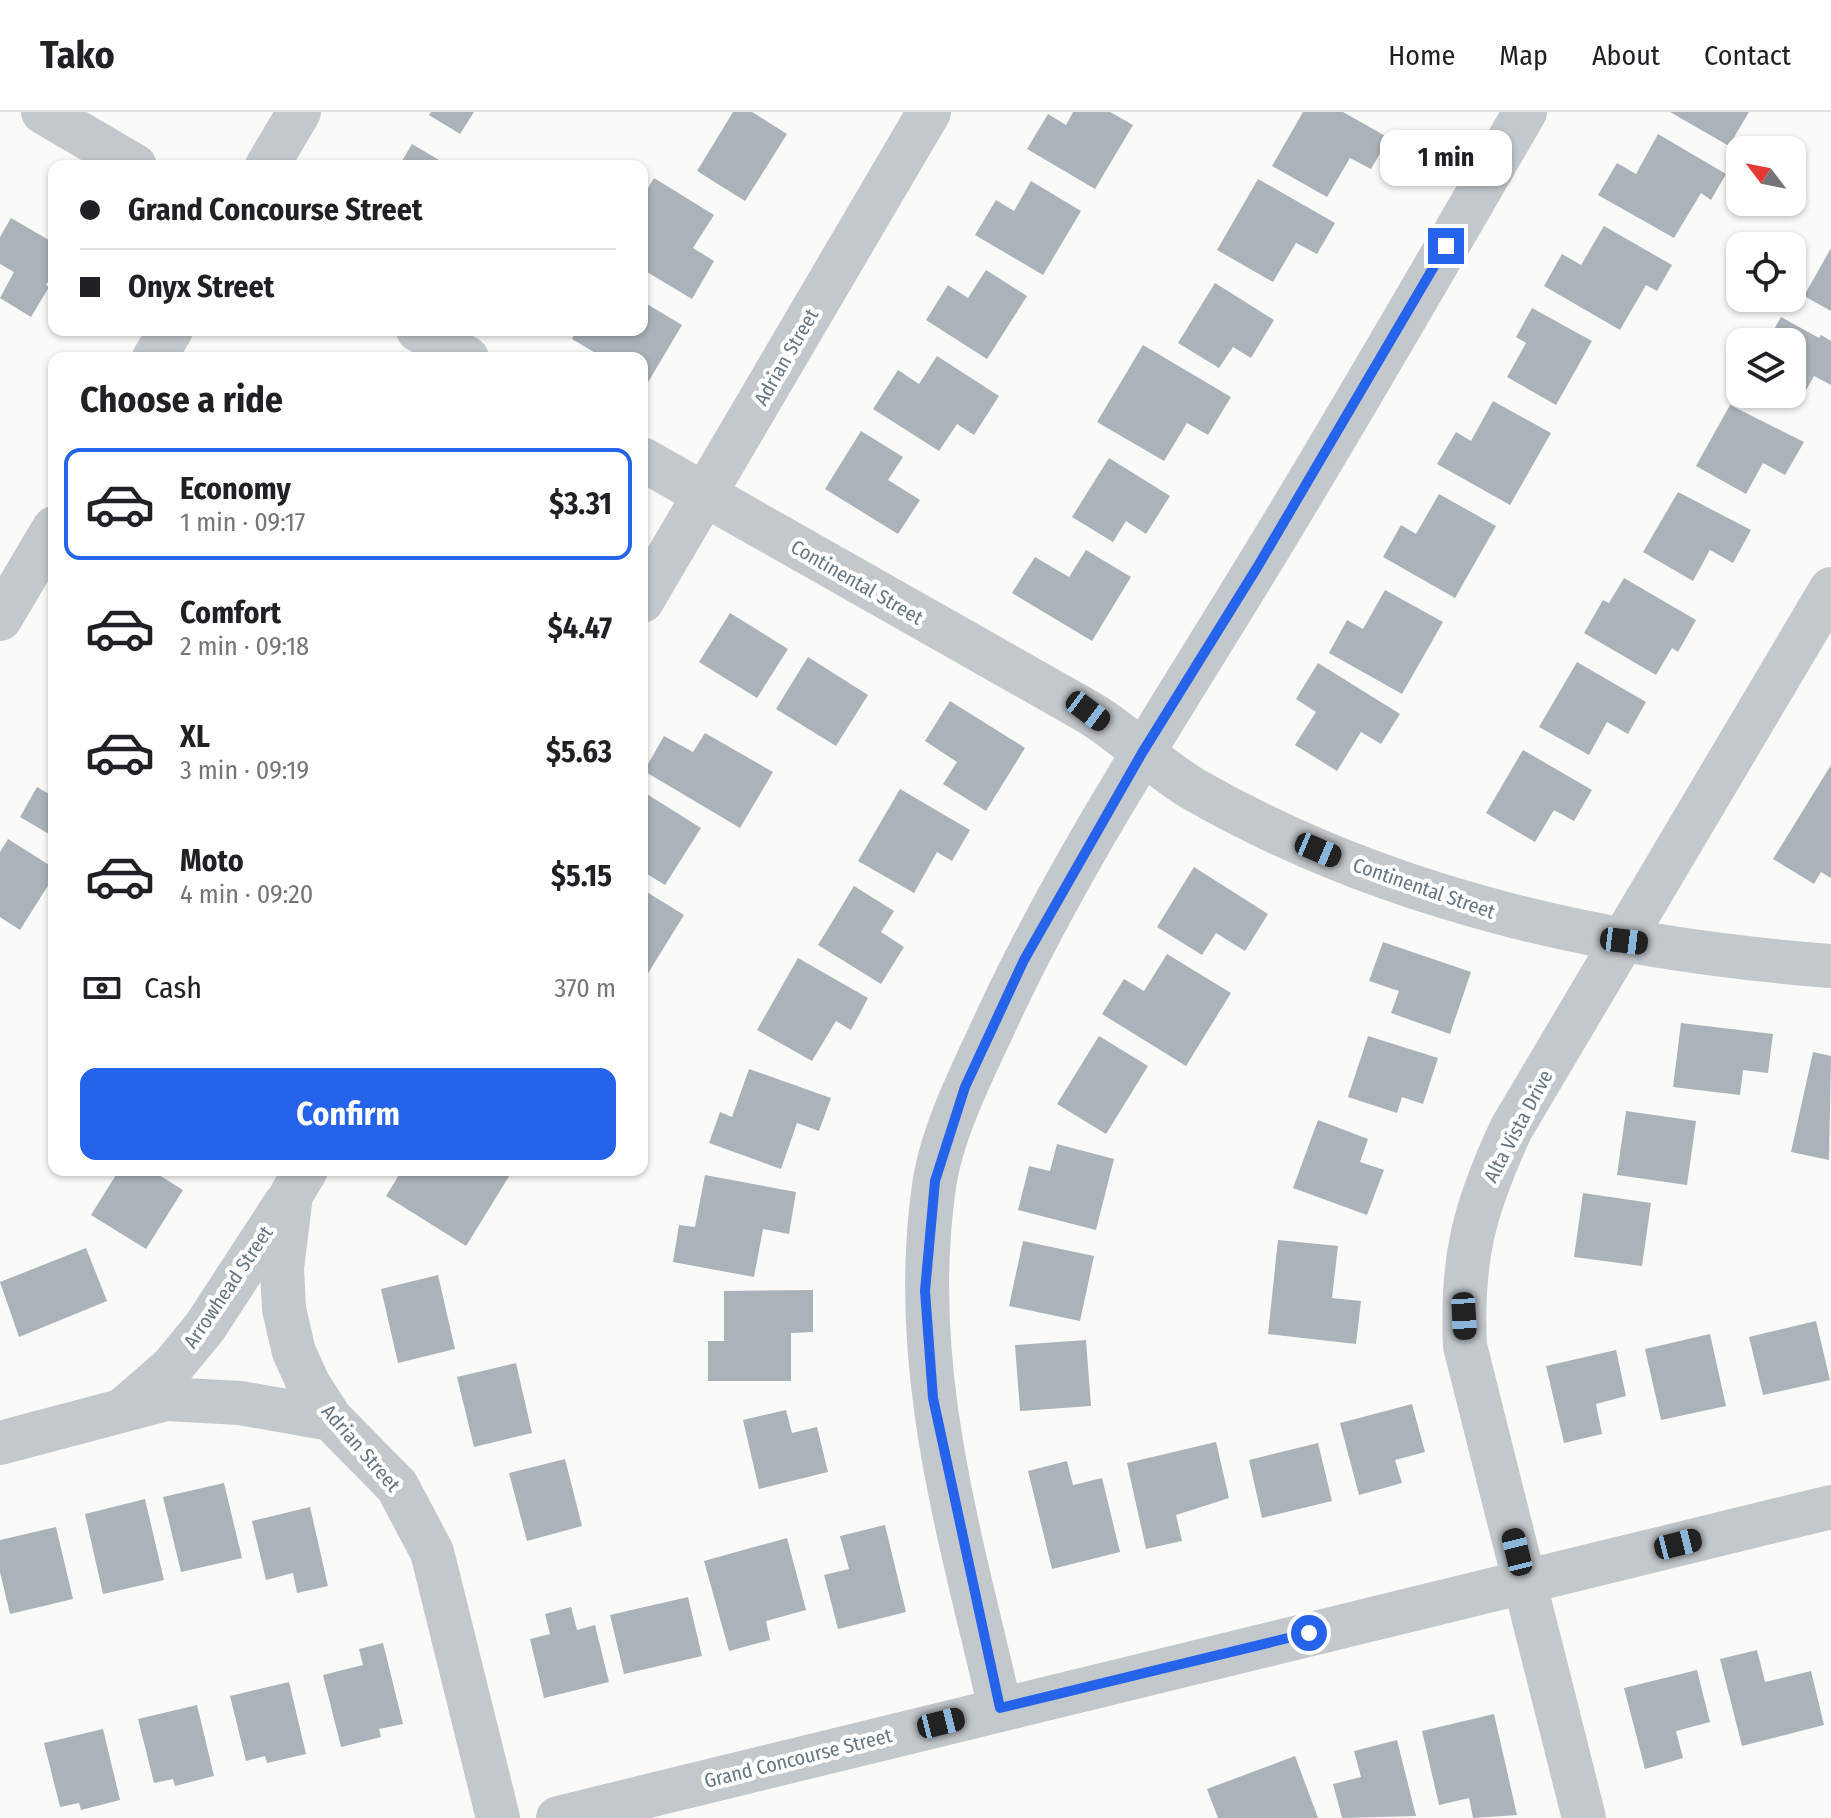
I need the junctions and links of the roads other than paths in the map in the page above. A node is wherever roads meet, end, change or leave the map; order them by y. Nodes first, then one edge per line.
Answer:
1 (43, 112) edge
2 (299, 112) edge
3 (929, 112) edge
4 (1525, 112) edge
5 (125, 160) edge
6 (271, 160) edge
7 (428, 336) edge
8 (456, 352) edge
9 (648, 462) edge
10 (705, 495) junction
11 (48, 538) edge
12 (1831, 589) edge
13 (648, 591) edge
14 (0, 619) edge
15 (1142, 753) junction
16 (1624, 941) junction
17 (1831, 966) edge
18 (298, 1182) edge
19 (125, 1408) junction
20 (331, 1419) junction
21 (0, 1443) edge
22 (1831, 1507) edge
23 (1525, 1581) junction
24 (1000, 1708) junction
25 (498, 1818) edge
26 (558, 1818) edge
27 (1584, 1818) edge

1 - 5 street
2 - 6 street
3 - 10 street, Adrian Street
4 - 15 street
7 - 8 street
9 - 10 street, Continental Street
10 - 13 street, Adrian Street
10 - 15 street, Continental Street
11 - 14 street
12 - 16 street, Alta Vista Drive
15 - 16 street, Continental Street
15 - 24 street
16 - 17 street, Continental Street
16 - 23 street, Alta Vista Drive
18 - 19 street, Arrowhead Street
18 - 20 street, Adrian Street
19 - 20 street, Arrowhead Street
19 - 21 street, Arrowhead Street
20 - 25 street, Adrian Street
22 - 23 street, Grand Concourse Street
23 - 24 street, Grand Concourse Street
23 - 27 street, Alta Vista Drive
24 - 26 street, Grand Concourse Street

